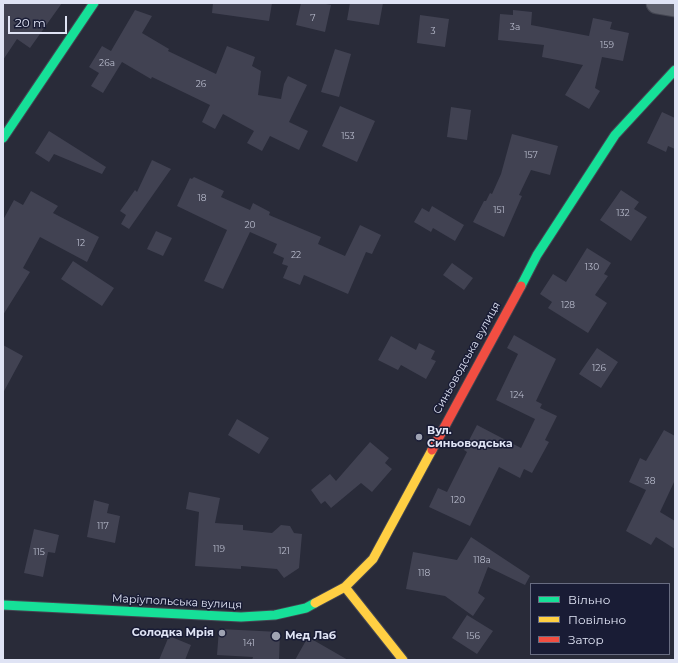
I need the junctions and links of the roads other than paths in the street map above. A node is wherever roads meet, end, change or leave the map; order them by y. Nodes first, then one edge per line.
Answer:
1 (94, 3) edge
2 (657, 3) edge
3 (675, 6) edge
4 (675, 70) edge
5 (3, 138) edge
6 (345, 588) junction
7 (3, 605) edge
8 (403, 660) edge

1 - 5 street
2 - 3 street
4 - 6 street, Синьоводська вулиця
6 - 7 street, Маріупольська вулиця
6 - 8 street

